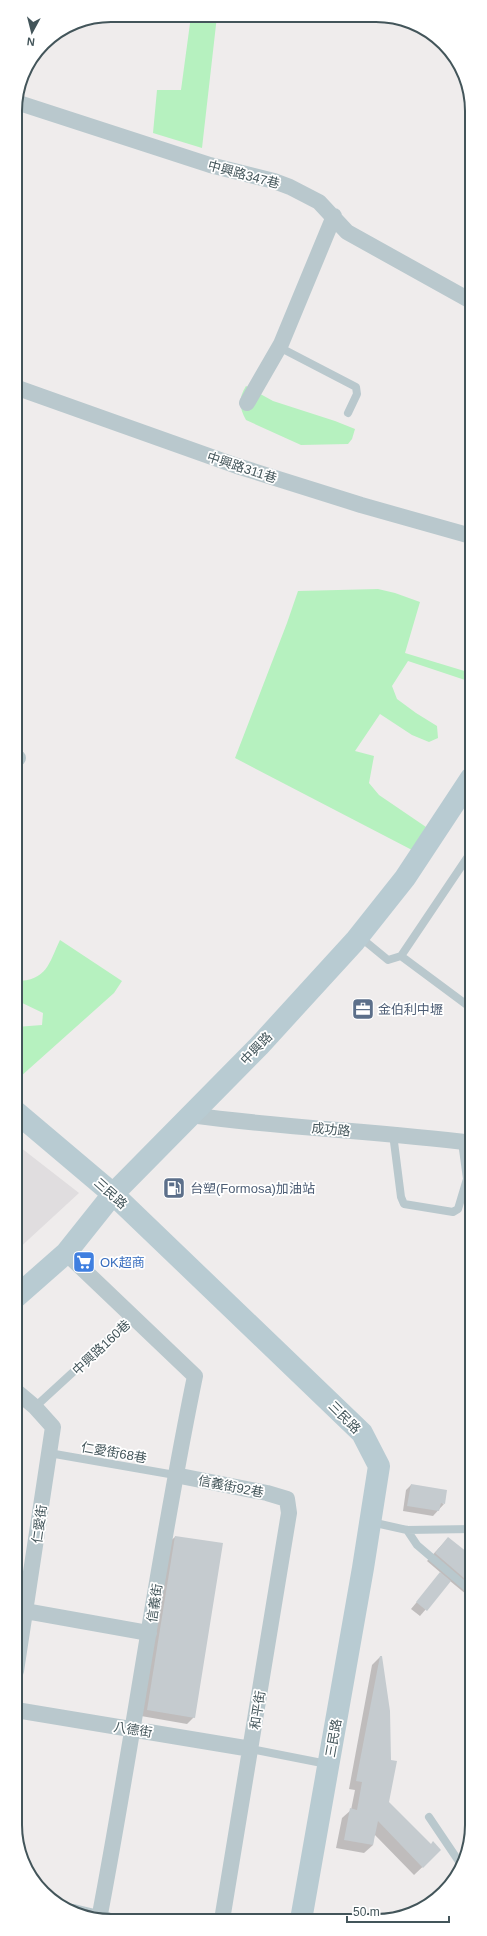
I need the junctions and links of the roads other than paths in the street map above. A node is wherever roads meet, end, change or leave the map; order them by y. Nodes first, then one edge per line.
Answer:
1 (22, 104) edge
2 (334, 216) junction
3 (465, 298) edge
4 (280, 347) junction
5 (22, 389) edge
6 (247, 403) dead end
7 (348, 413) dead end
8 (465, 534) edge
9 (465, 787) edge
10 (465, 861) edge
11 (359, 936) junction
12 (401, 956) junction
13 (465, 1003) edge
14 (190, 1115) junction
15 (22, 1117) edge
16 (393, 1134) junction
17 (465, 1143) edge
18 (465, 1186) edge
19 (113, 1194) junction
20 (66, 1253) junction
21 (22, 1292) edge
22 (133, 1317) junction
23 (22, 1398) edge
24 (35, 1407) junction
25 (49, 1453) junction
26 (175, 1475) junction
27 (287, 1499) joint
28 (370, 1522) junction
29 (407, 1530) junction
30 (465, 1530) edge
31 (465, 1586) edge
32 (26, 1611) junction
33 (149, 1633) junction
34 (22, 1635) edge
35 (22, 1711) edge
36 (134, 1729) junction
37 (251, 1749) junction
38 (328, 1764) junction
39 (429, 1817) dead end
40 (458, 1860) edge
41 (100, 1914) edge
42 (223, 1914) edge
43 (302, 1914) edge

1 - 2 street, 中興路347巷
2 - 3 street, 中興路347巷
2 - 4 street
4 - 6 street
4 - 7 lane
5 - 8 street, 中興路311巷
9 - 11 street, 中興路
10 - 12 lane
11 - 12 lane
11 - 14 street, 中興路
12 - 13 lane
14 - 16 street, 成功路
14 - 19 street, 中興路
15 - 19 street, 三民路
16 - 17 street, 成功路
16 - 18 lane
19 - 20 street, 中興路
19 - 28 street, 三民路
20 - 21 street, 中興路
20 - 22 street, 中興路160巷
22 - 24 lane, 中興路160巷
22 - 26 street, 信義街
23 - 24 street, 仁愛街
24 - 25 street, 仁愛街
25 - 26 lane, 仁愛街68巷
25 - 32 street, 仁愛街
26 - 27 street, 信義街92巷
26 - 33 street, 信義街
27 - 37 street, 和平街
28 - 29 lane
28 - 38 street, 三民路
29 - 30 lane
29 - 31 lane
32 - 33 street
32 - 34 street, 仁愛街
33 - 36 street, 信義街
35 - 36 street, 八德街
36 - 37 street, 八德街
36 - 41 street, 信義街
37 - 38 lane
37 - 42 street, 和平街
38 - 43 street, 三民路
39 - 40 lane

